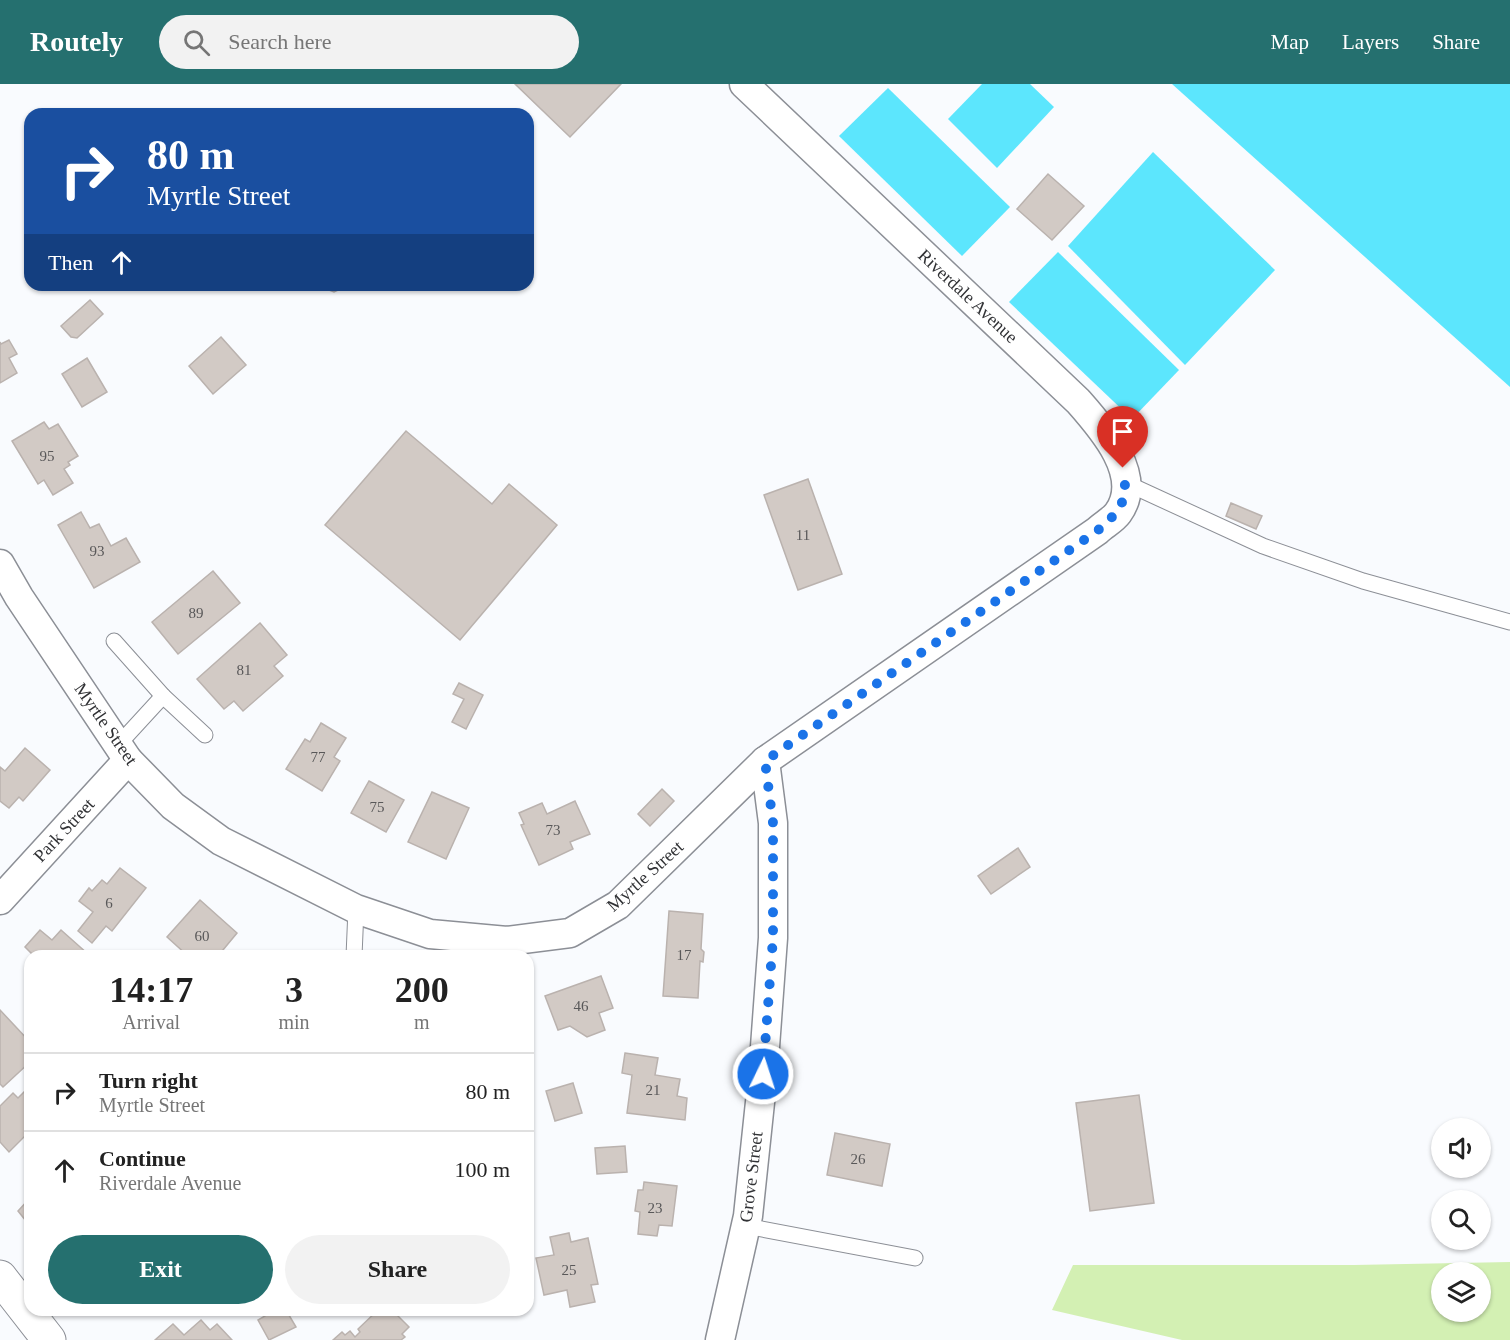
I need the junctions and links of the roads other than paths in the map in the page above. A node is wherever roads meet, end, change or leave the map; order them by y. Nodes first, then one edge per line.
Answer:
1 (744, 84) edge
2 (1126, 483) junction
3 (0, 564) edge
4 (1510, 622) edge
5 (114, 641) dead end
6 (163, 696) junction
7 (205, 735) dead end
8 (123, 753) junction
9 (765, 761) junction
10 (0, 900) edge
11 (356, 909) junction
12 (354, 950) edge
13 (746, 1226) junction
14 (915, 1258) dead end
15 (0, 1277) edge
16 (24, 1308) edge
17 (30, 1316) edge
18 (49, 1340) edge
19 (720, 1340) edge

1 - 2 street, Riverdale Avenue
2 - 4 lane
2 - 9 street, Myrtle Street
3 - 8 street, Myrtle Street
5 - 6 lane
6 - 7 lane
6 - 8 lane
8 - 10 street, Park Street
8 - 11 street, Myrtle Street
9 - 11 street, Myrtle Street
9 - 13 street, Grove Street
11 - 12 lane
13 - 14 lane
13 - 19 street, Grove Street
15 - 16 main road
17 - 18 main road

